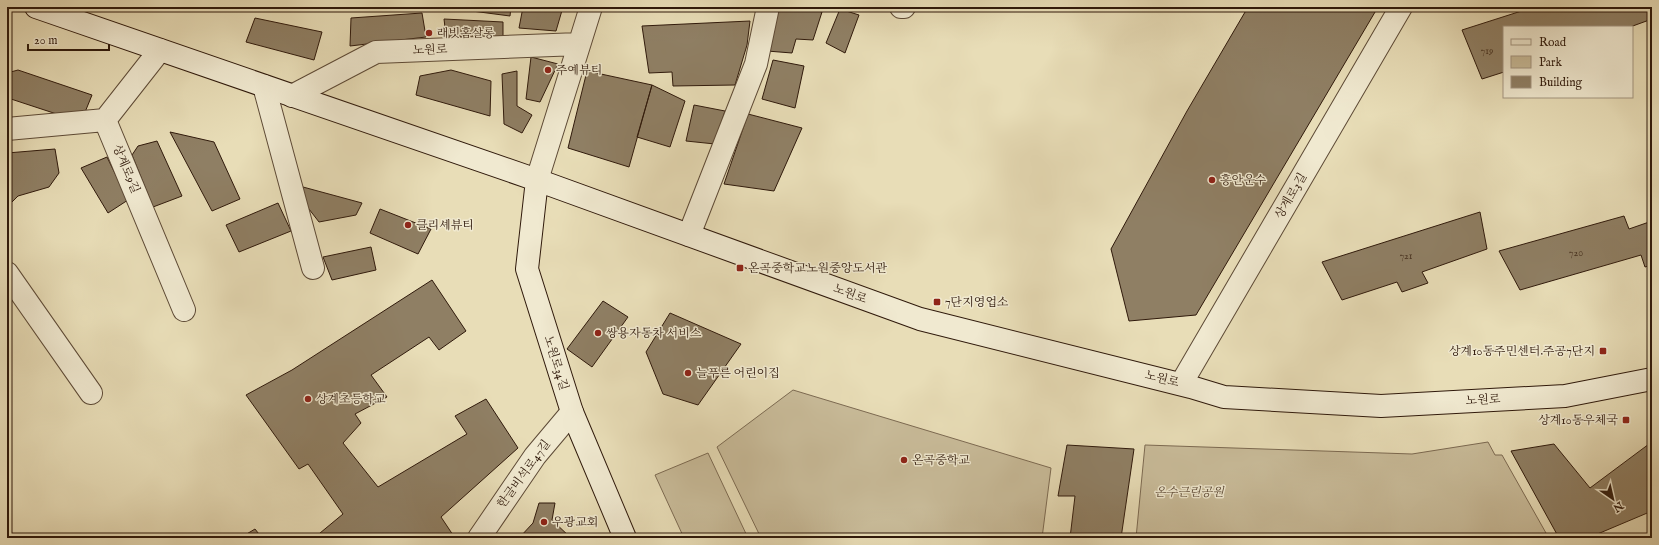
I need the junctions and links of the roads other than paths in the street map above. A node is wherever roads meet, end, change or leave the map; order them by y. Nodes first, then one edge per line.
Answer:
1 (36, 7) edge
2 (591, 7) edge
3 (768, 7) edge
4 (1401, 7) edge
5 (579, 44) junction
6 (160, 50) junction
7 (264, 86) junction
8 (292, 96) junction
9 (106, 120) junction
10 (7, 128) edge
11 (537, 180) junction
12 (689, 236) junction
13 (313, 268) dead end
14 (7, 274) edge
15 (184, 310) dead end
16 (1652, 379) edge
17 (1181, 384) junction
18 (91, 393) dead end
19 (572, 412) junction
20 (479, 538) edge
21 (625, 538) edge

1 - 6 street, 노원로
2 - 5 street
3 - 12 street
4 - 17 street, 상계로3길
5 - 8 street, 노원로
5 - 11 street
6 - 7 street, 노원로
6 - 9 street
7 - 8 street, 노원로
7 - 13 street
8 - 11 street, 노원로
9 - 10 street
9 - 15 street, 상계로9길
11 - 12 street, 노원로
11 - 19 street, 노원로34길
12 - 17 street, 노원로
14 - 18 street
16 - 17 street, 노원로
19 - 20 street, 한글비석로47길
19 - 21 street, 노원로34길

